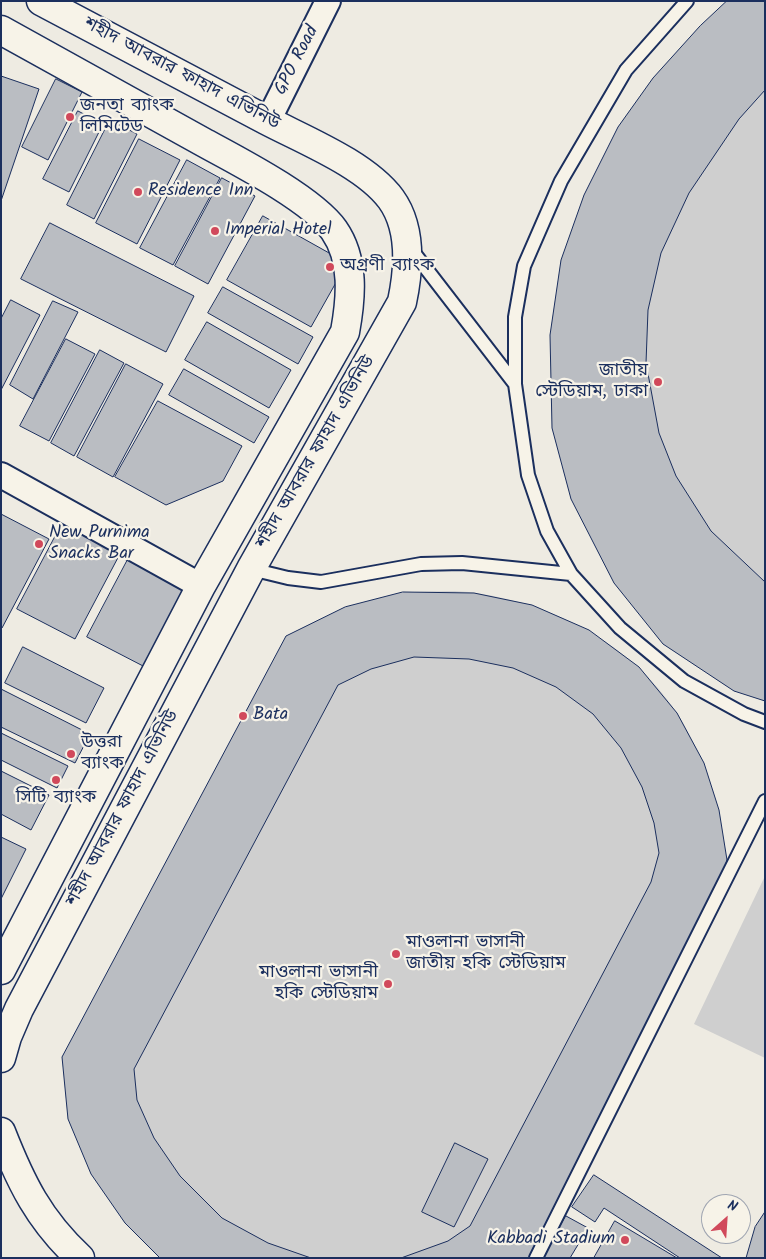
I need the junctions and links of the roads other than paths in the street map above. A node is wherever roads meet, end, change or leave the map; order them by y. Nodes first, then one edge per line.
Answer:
1 (41, 1) edge
2 (328, 1) edge
3 (687, 1) edge
4 (1, 30) edge
5 (268, 121) junction
6 (406, 243) junction
7 (515, 384) junction
8 (1, 475) edge
9 (251, 569) junction
10 (571, 574) junction
11 (201, 586) junction
12 (765, 722) edge
13 (765, 801) edge
14 (1, 970) edge
15 (1, 1058) edge
16 (1, 1132) edge
17 (80, 1258) edge
18 (536, 1258) edge

1 - 5 main road, শহীদ আবরার ফাহাদ এভিনিউ
2 - 5 street, GPO Road
3 - 7 lane
4 - 11 main road, শহীদ আবরার ফাহাদ এভিনিউ
5 - 6 main road, শহীদ আবরার ফাহাদ এভিনিউ
6 - 7 lane
6 - 9 main road, শহীদ আবরার ফাহাদ এভিনিউ
7 - 10 lane
8 - 11 street
9 - 10 lane
9 - 15 main road, শহীদ আবরার ফাহাদ এভিনিউ
10 - 12 lane
11 - 14 main road, শহীদ আবরার ফাহাদ এভিনিউ
13 - 18 lane
16 - 17 main road

